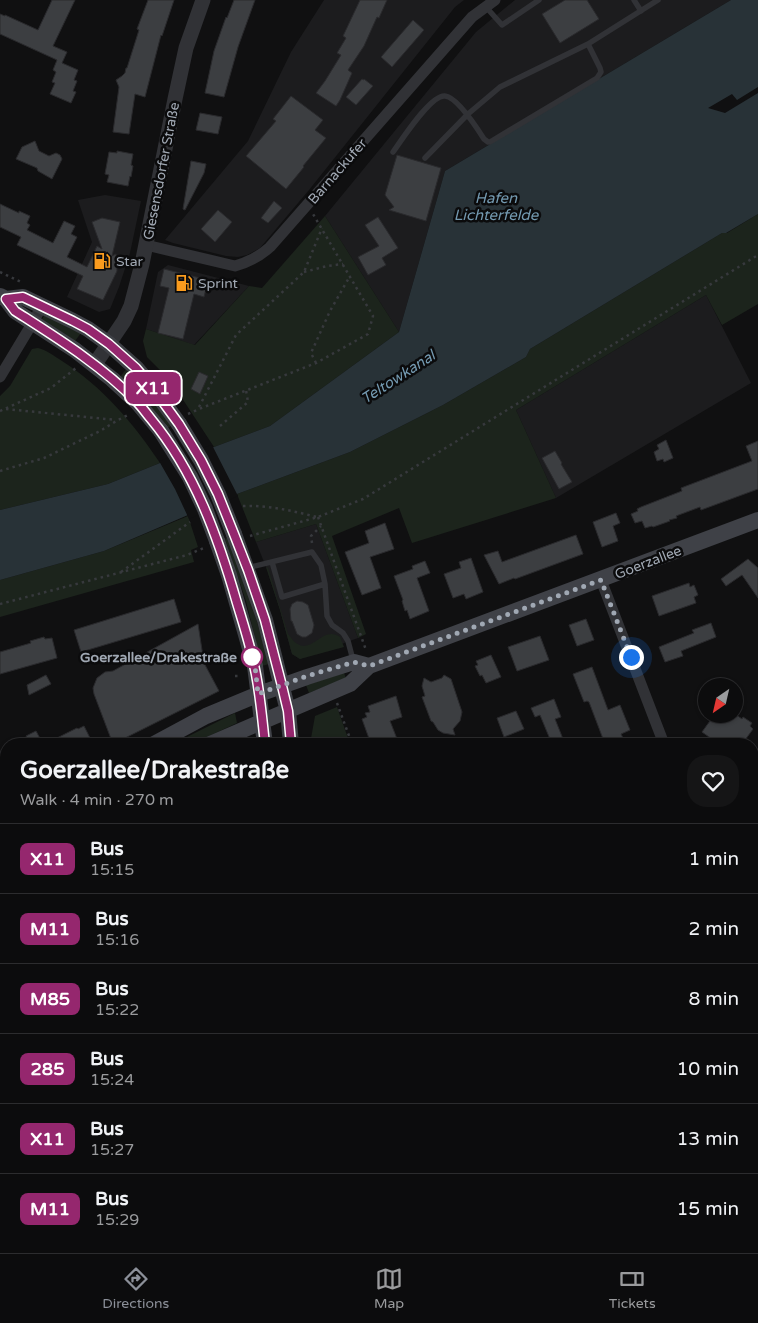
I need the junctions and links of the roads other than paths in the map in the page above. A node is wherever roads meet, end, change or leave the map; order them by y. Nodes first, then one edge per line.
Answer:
1 (203, 0) edge
2 (540, 0) edge
3 (634, 0) edge
4 (658, 0) edge
5 (490, 3) edge
6 (640, 11) junction
7 (588, 44) junction
8 (468, 114) junction
9 (393, 152) dead end
10 (425, 158) dead end
11 (146, 245) junction
12 (3, 297) edge
13 (42, 306) junction
14 (33, 322) junction
15 (109, 344) junction
16 (95, 364) junction
17 (0, 377) edge
18 (758, 520) edge
19 (272, 562) junction
20 (247, 568) junction
21 (601, 580) junction
22 (325, 584) junction
23 (361, 664) junction
24 (282, 686) junction
25 (258, 694) junction
26 (288, 711) junction
27 (262, 720) junction
28 (165, 738) edge
29 (223, 738) edge
30 (264, 738) edge
31 (290, 738) edge
32 (662, 738) edge

1 - 11 street, Giesensdorfer Straße
2 - 5 lane
3 - 6 lane
4 - 6 lane
5 - 11 street, Barnackufer
6 - 7 lane
7 - 8 lane
7 - 8 lane
8 - 9 lane
8 - 10 lane
11 - 15 street, Giesensdorfer Straße
12 - 13 main road
12 - 14 main road
13 - 14 street
13 - 15 main road
14 - 16 main road
14 - 17 street
15 - 16 street, Giesensdorfer Straße
15 - 20 main road, bridge
16 - 25 main road, bridge
18 - 21 main road, Goerzallee
19 - 20 lane
19 - 22 lane
19 - 22 lane
20 - 24 main road
21 - 23 main road, Goerzallee
21 - 32 street
22 - 23 lane
23 - 24 main road, Goerzallee
23 - 26 main road, Goerzallee
24 - 25 main road, Goerzallee
24 - 26 main road
25 - 27 main road
25 - 28 main road, Goerzallee
26 - 27 main road, Goerzallee
26 - 31 main road
27 - 29 main road, Goerzallee
27 - 30 main road

